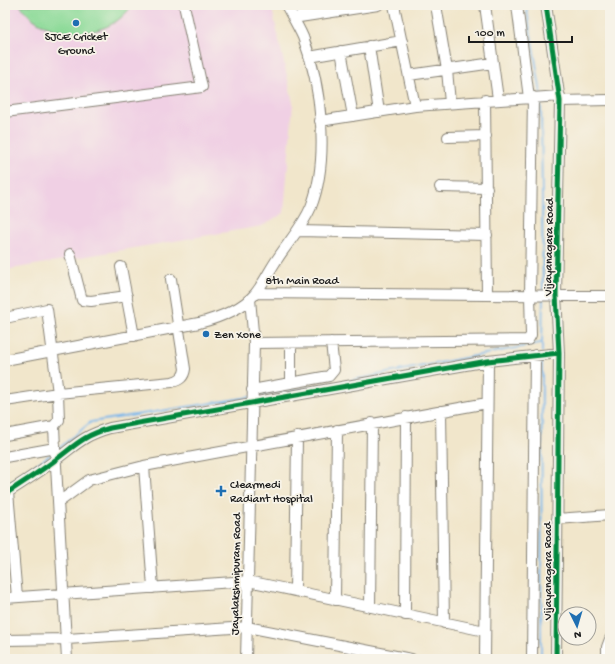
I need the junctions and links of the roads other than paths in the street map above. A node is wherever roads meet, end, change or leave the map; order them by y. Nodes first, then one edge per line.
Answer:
1 (184, 5) edge
2 (286, 5) edge
3 (378, 5) edge
4 (394, 5) edge
5 (436, 5) edge
6 (485, 5) edge
7 (517, 5) edge
8 (546, 5) edge
9 (293, 18) junction
10 (402, 41) junction
11 (369, 46) junction
12 (341, 51) junction
13 (309, 57) junction
14 (493, 63) junction
15 (447, 70) junction
16 (409, 75) junction
17 (531, 97) junction
18 (560, 98) junction
19 (498, 99) junction
20 (485, 100) junction
21 (610, 100) edge
22 (450, 103) junction
23 (415, 106) junction
24 (5, 112) edge
25 (379, 112) junction
26 (353, 116) junction
27 (320, 121) junction
28 (448, 136) dead end
29 (486, 136) junction
30 (440, 187) dead end
31 (487, 188) junction
32 (298, 230) junction
33 (487, 235) junction
34 (70, 254) dead end
35 (121, 267) dead end
36 (171, 280) dead end
37 (487, 294) junction
38 (530, 295) junction
39 (556, 295) junction
40 (127, 296) junction
41 (253, 296) junction
42 (610, 296) edge
43 (5, 318) edge
44 (178, 327) junction
45 (134, 336) junction
46 (331, 342) junction
47 (254, 343) junction
48 (291, 343) junction
49 (52, 350) junction
50 (560, 352) junction
51 (535, 355) junction
52 (5, 360) edge
53 (488, 361) junction
54 (291, 383) junction
55 (252, 390) junction
56 (58, 393) junction
57 (5, 401) edge
58 (252, 403) junction
59 (487, 403) junction
60 (441, 411) junction
61 (406, 417) junction
62 (372, 424) junction
63 (54, 426) junction
64 (337, 430) junction
65 (5, 435) edge
66 (297, 437) junction
67 (251, 445) junction
68 (55, 448) junction
69 (5, 457) edge
70 (56, 460) junction
71 (144, 466) junction
72 (7, 493) edge
73 (59, 502) junction
74 (610, 515) edge
75 (557, 519) junction
76 (248, 581) junction
77 (153, 588) junction
78 (296, 591) junction
79 (65, 594) junction
80 (17, 597) junction
81 (5, 598) edge
82 (335, 600) junction
83 (370, 607) junction
84 (405, 615) junction
85 (444, 623) junction
86 (247, 627) junction
87 (485, 631) junction
88 (67, 639) junction
89 (610, 639) edge
90 (5, 640) edge
91 (68, 659) edge
92 (246, 659) edge
93 (410, 659) edge
94 (485, 659) edge
95 (532, 659) edge
96 (556, 659) edge
97 (607, 659) edge

1 - 24 street
2 - 9 street
3 - 9 street
4 - 10 street
5 - 15 street
6 - 14 street
7 - 17 street
8 - 18 street, Vijayanagara Road
9 - 13 street
10 - 11 street
10 - 16 street
11 - 12 street
11 - 25 street
12 - 13 street
12 - 26 street
13 - 27 street
14 - 15 street
14 - 19 street
15 - 16 street
15 - 22 street
16 - 23 street
17 - 18 street
17 - 19 street
17 - 38 street
18 - 21 street
18 - 39 street, Vijayanagara Road
19 - 20 street
20 - 22 street
20 - 29 street
22 - 23 street
23 - 25 street
25 - 26 street
26 - 27 street
27 - 32 street
28 - 29 street
29 - 31 street
30 - 31 street
31 - 33 street
32 - 33 street
32 - 41 street
33 - 37 street
34 - 40 street
35 - 40 street
36 - 44 street
37 - 38 street, 8th Main Road
37 - 41 street, 8th Main Road
38 - 39 street, 8th Main Road
38 - 46 street
39 - 42 street, 8th Main Road
39 - 50 street, Vijayanagara Road
40 - 45 street
41 - 44 street
41 - 47 street, Jayalakshmipuram Road
43 - 49 street
44 - 45 street
44 - 56 street
45 - 49 street
46 - 48 street
46 - 54 street
47 - 48 street
47 - 55 street, Jayalakshmipuram Road
48 - 54 street
49 - 52 street
49 - 56 street
50 - 51 street
50 - 75 street, Vijayanagara Road
51 - 53 street
51 - 95 street
53 - 58 street
53 - 59 street
54 - 55 street
55 - 58 street, Jayalakshmipuram Road
56 - 57 street
56 - 63 street
58 - 67 street, Jayalakshmipuram Road
58 - 70 street
59 - 60 street
59 - 87 street
60 - 61 street
60 - 85 street
61 - 62 street
61 - 84 street
62 - 64 street
62 - 83 street
63 - 65 street
63 - 68 street
64 - 66 street
64 - 82 street
66 - 67 street
66 - 78 street
67 - 71 street
67 - 76 street, Jayalakshmipuram Road
68 - 69 street
68 - 70 street
70 - 72 street
70 - 73 street
71 - 73 street
71 - 77 street
72 - 80 street
73 - 79 street
74 - 75 street
75 - 96 street, Vijayanagara Road
76 - 77 street
76 - 78 street
76 - 86 street, Jayalakshmipuram Road
77 - 79 street
78 - 82 street
79 - 80 street
79 - 88 street
80 - 81 street
82 - 83 street
83 - 84 street
84 - 85 street
85 - 87 street
86 - 88 street
86 - 92 street, Jayalakshmipuram Road
86 - 93 street
87 - 94 street
88 - 90 street
88 - 91 street
89 - 97 street

